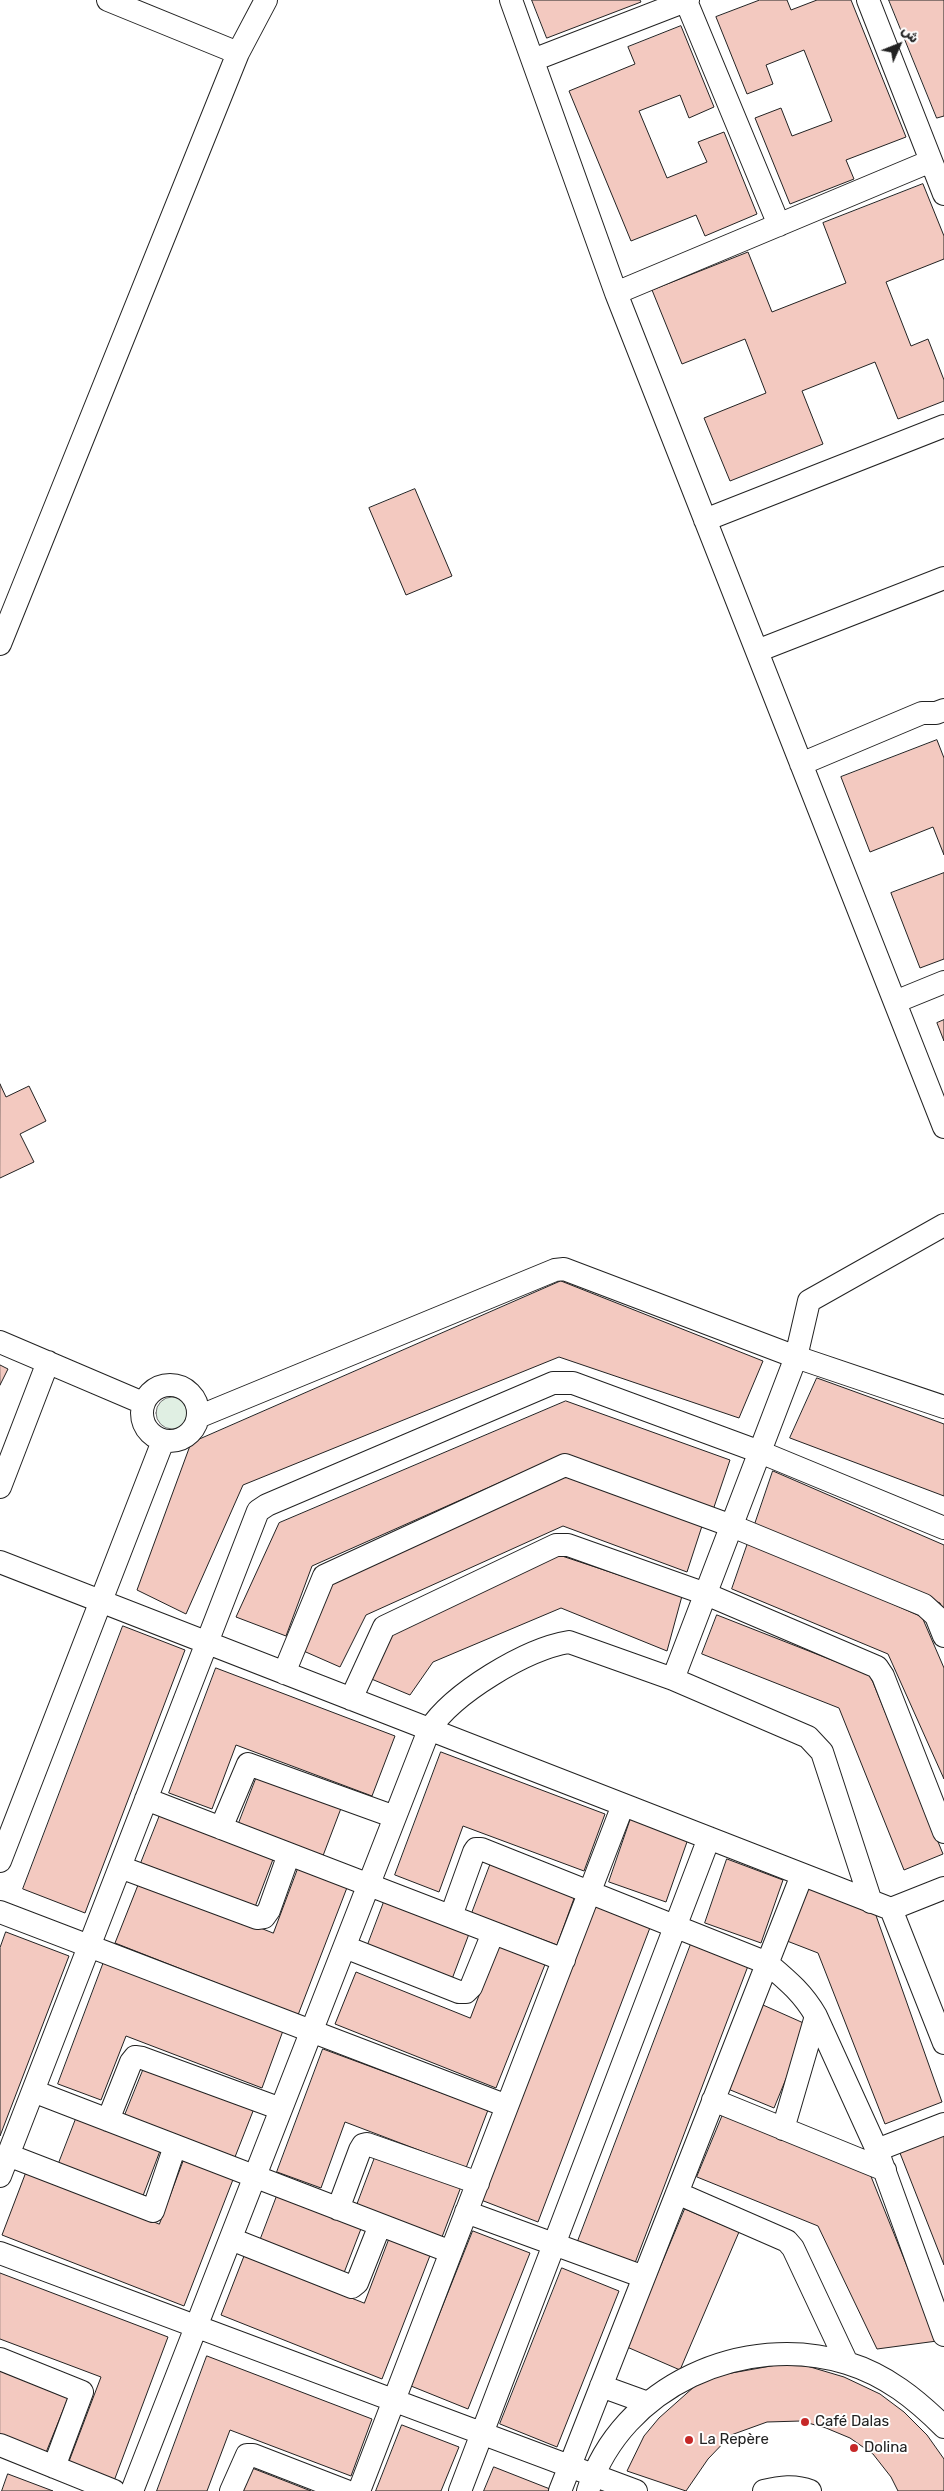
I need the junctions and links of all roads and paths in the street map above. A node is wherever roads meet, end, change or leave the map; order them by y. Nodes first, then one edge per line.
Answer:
1 (108, 0) edge
2 (266, 0) edge
3 (511, 0) edge
4 (687, 0) edge
5 (868, 0) edge
6 (238, 53) junction
7 (533, 60) junction
8 (931, 161) junction
9 (944, 194) edge
10 (779, 225) junction
11 (616, 293) junction
12 (944, 426) edge
13 (705, 520) junction
14 (944, 578) edge
15 (0, 644) edge
16 (757, 651) junction
17 (944, 710) edge
18 (801, 764) junction
19 (944, 982) edge
20 (895, 1002) junction
21 (944, 1127) edge
22 (944, 1225) edge
23 (0, 1342) edge
24 (796, 1357) junction
25 (48, 1362) junction
26 (143, 1403) junction
27 (944, 1408) edge
28 (198, 1417) junction
29 (163, 1441) junction
30 (760, 1452) junction
31 (0, 1487) edge
32 (732, 1526) junction
33 (944, 1528) edge
34 (0, 1562) edge
35 (706, 1594) junction
36 (100, 1602) junction
37 (944, 1636) edge
38 (207, 1643) junction
39 (284, 1673) junction
40 (673, 1679) junction
41 (351, 1699) junction
42 (429, 1730) junction
43 (146, 1799) junction
44 (623, 1805) junction
45 (395, 1817) junction
46 (221, 1828) junction
47 (944, 1832) edge
48 (709, 1838) junction
49 (289, 1854) junction
50 (0, 1861) edge
51 (120, 1867) junction
52 (802, 1875) junction
53 (369, 1885) junction
54 (944, 1888) edge
55 (590, 1891) junction
56 (881, 1906) junction
57 (0, 1912) edge
58 (451, 1916) junction
59 (676, 1926) junction
60 (493, 1933) junction
61 (89, 1946) junction
62 (344, 1947) junction
63 (564, 1960) junction
64 (767, 1964) junction
65 (816, 2016) junction
66 (312, 2031) junction
67 (944, 2043) edge
68 (33, 2091) junction
69 (713, 2100) junction
70 (507, 2106) junction
71 (281, 2109) junction
72 (108, 2120) junction
73 (944, 2124) edge
74 (783, 2128) junction
75 (175, 2146) junction
76 (8, 2154) junction
77 (881, 2160) junction
78 (0, 2176) edge
79 (255, 2177) junction
80 (478, 2183) junction
81 (677, 2193) junction
82 (338, 2208) junction
83 (466, 2212) junction
84 (380, 2225) junction
85 (231, 2239) junction
86 (554, 2244) junction
87 (451, 2252) junction
88 (0, 2253) edge
89 (644, 2277) junction
90 (197, 2326) junction
91 (944, 2335) edge
92 (0, 2359) edge
93 (847, 2363) junction
94 (601, 2386) junction
95 (394, 2401) junction
96 (648, 2403) junction
97 (944, 2427) edge
98 (482, 2434) junction
99 (0, 2445) edge
100 (570, 2466) junction
101 (54, 2467) junction
102 (591, 2483) edge
103 (114, 2491) edge
104 (132, 2491) edge
105 (230, 2491) edge
106 (346, 2491) edge
107 (359, 2491) edge
108 (460, 2491) edge
109 (560, 2491) edge
110 (636, 2491) edge
111 (764, 2491) edge
112 (810, 2491) edge

1 - 6 street
2 - 6 street
3 - 7 street
4 - 7 street
4 - 10 street
5 - 8 street
6 - 15 street
7 - 11 street
8 - 9 street
8 - 10 street
10 - 11 street
11 - 13 street
12 - 13 street
13 - 16 street
14 - 16 street
16 - 18 street
17 - 18 street
18 - 20 street
19 - 20 street
20 - 21 street
22 - 24 street
23 - 25 street
24 - 27 street
24 - 28 street
24 - 30 street
25 - 26 street
25 - 31 street
26 - 28 street
26 - 29 street
28 - 29 street
29 - 36 street
30 - 32 street
30 - 33 street
30 - 38 street
32 - 35 street
32 - 37 street
32 - 39 street
34 - 36 street
35 - 40 street
35 - 41 street
35 - 47 street
36 - 38 street
36 - 50 street
38 - 39 street
38 - 43 street
39 - 41 street
40 - 42 street
40 - 56 street
41 - 42 street
42 - 44 street
42 - 45 street
43 - 46 street
43 - 51 street
44 - 48 street
44 - 55 street
45 - 46 street
45 - 53 street
46 - 49 street
48 - 52 street
48 - 59 street
49 - 51 street
49 - 53 street
51 - 61 street
52 - 56 street
52 - 64 street
53 - 58 street
53 - 62 street
54 - 56 street
55 - 58 street
55 - 59 street
55 - 63 street
56 - 67 street
57 - 61 street
58 - 60 street
59 - 64 street
59 - 86 street
60 - 62 street
60 - 63 street
61 - 66 street
61 - 68 street
62 - 66 street
63 - 70 street
64 - 65 street
64 - 69 street
65 - 74 street
65 - 77 street
66 - 70 street
66 - 71 street
68 - 72 street
68 - 76 street
69 - 74 street
69 - 81 street
70 - 80 street
71 - 72 street
71 - 79 street
72 - 75 street
73 - 77 street
74 - 77 street
75 - 76 street
75 - 79 street
76 - 78 street
77 - 91 street
79 - 82 street
79 - 85 street
80 - 82 street
80 - 83 street
81 - 89 street
81 - 93 street
82 - 84 street
83 - 86 street
83 - 87 street
84 - 85 street
84 - 87 street
85 - 90 street
86 - 89 street
86 - 98 street
87 - 95 street
88 - 90 street
89 - 94 street
90 - 95 street
90 - 104 street
92 - 101 street
93 - 96 street
93 - 97 street
94 - 96 street
94 - 100 street
95 - 98 street
95 - 107 street
96 - 102 street
98 - 100 street
98 - 108 street
99 - 101 street
100 - 102 street
100 - 109 street
101 - 103 street
102 - 110 street
105 - 106 street
111 - 112 street

